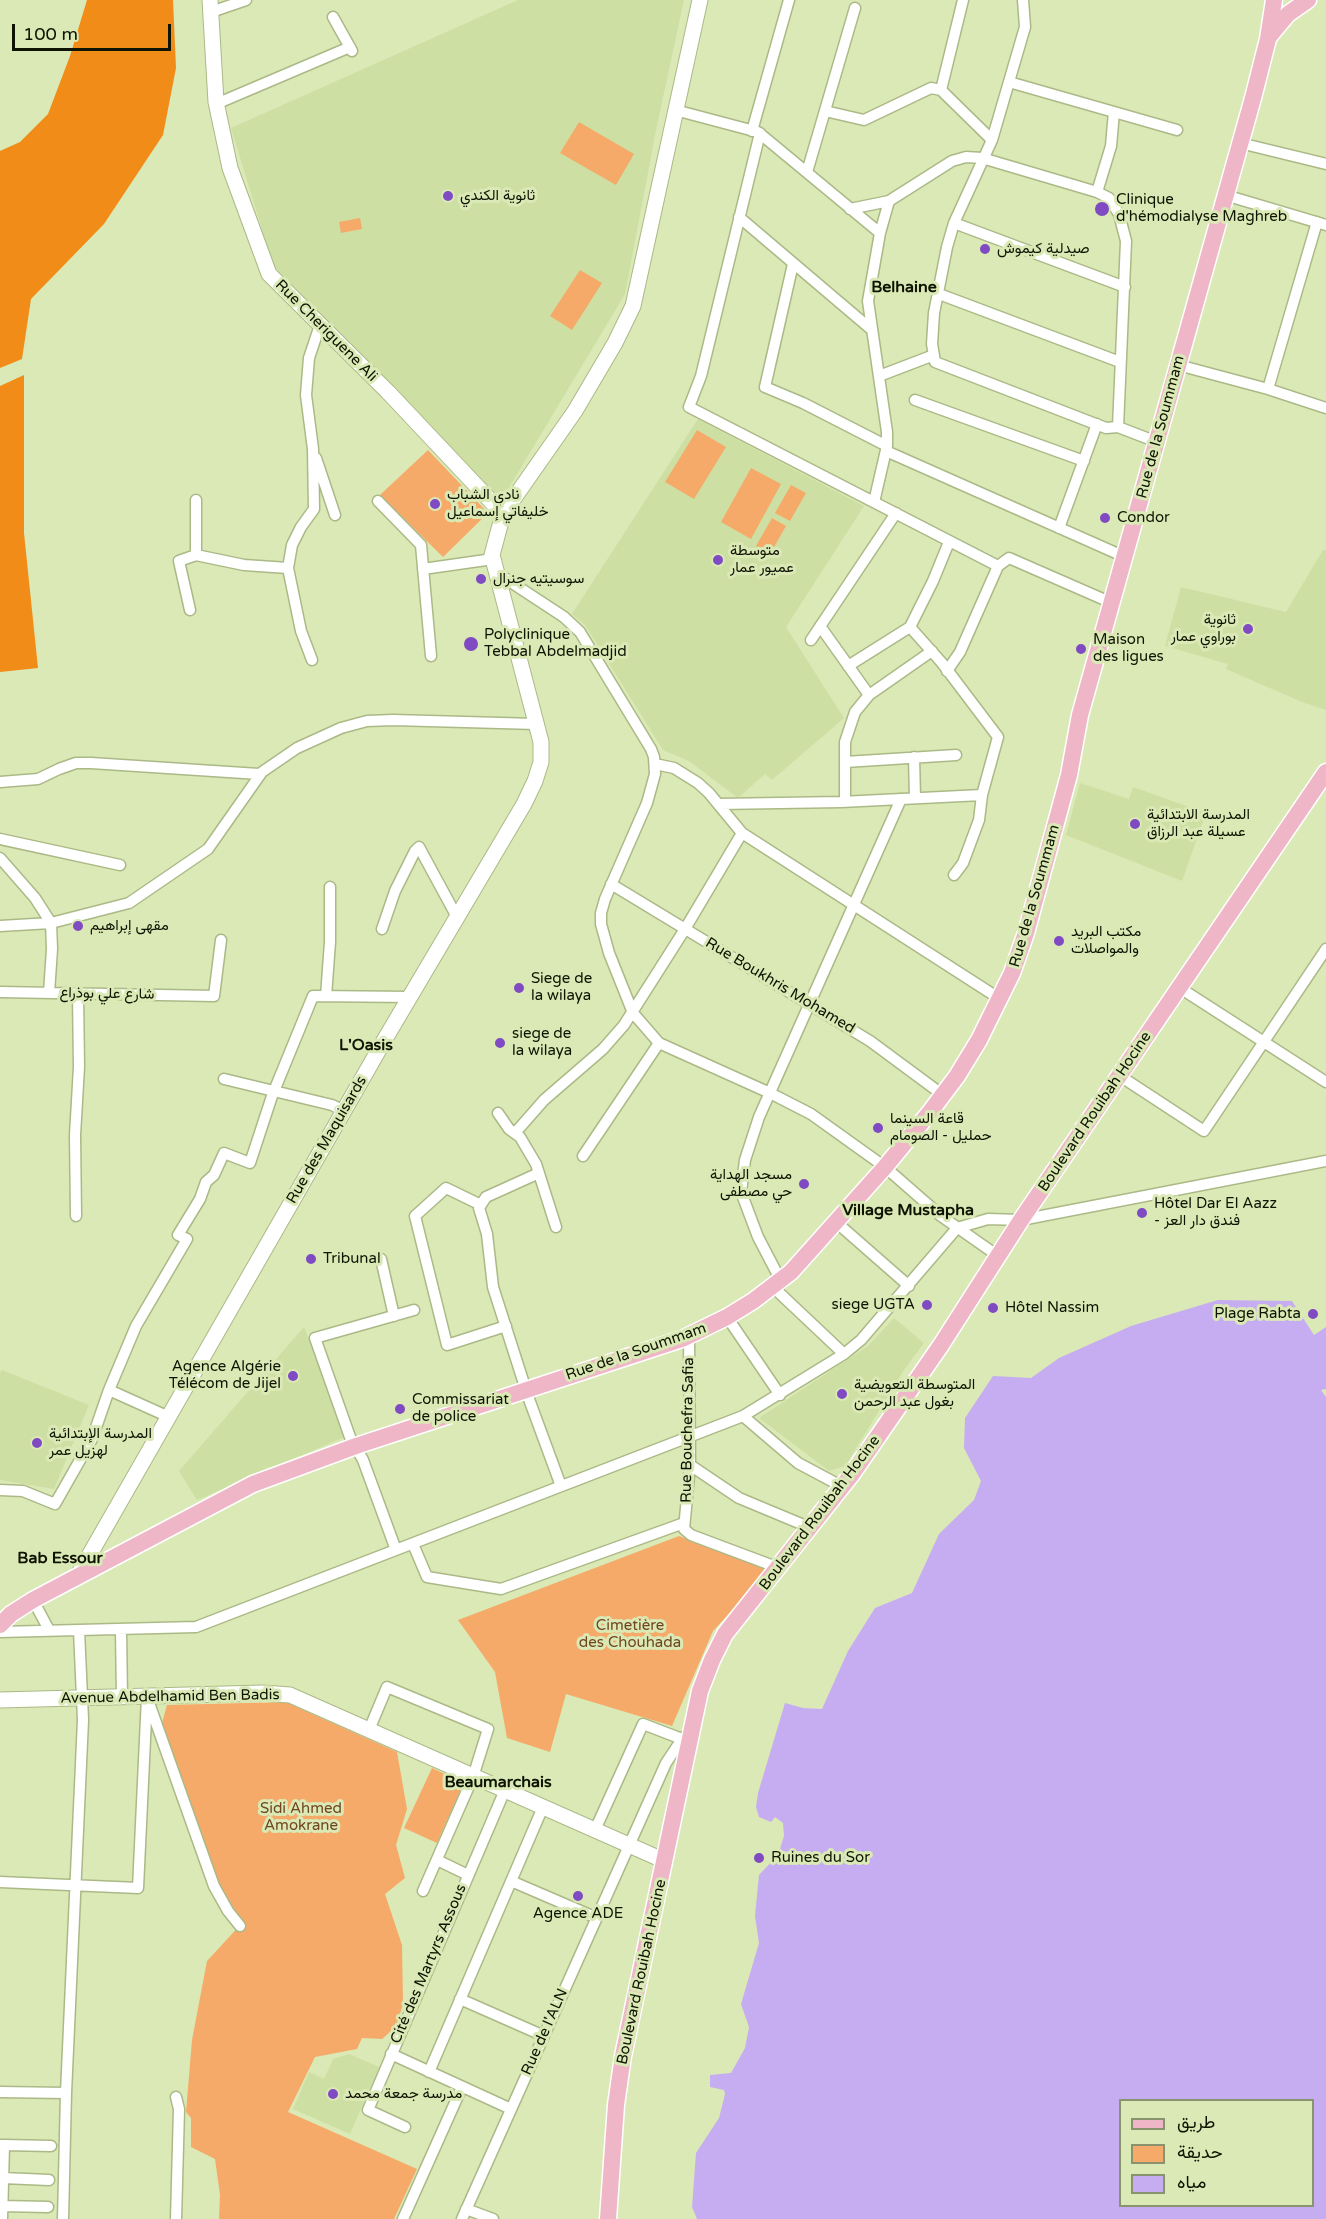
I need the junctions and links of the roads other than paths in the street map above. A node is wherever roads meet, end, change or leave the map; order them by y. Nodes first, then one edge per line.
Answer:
1 (246, 0) edge
2 (700, 0) edge
3 (789, 0) edge
4 (963, 0) edge
5 (1023, 0) edge
6 (1260, 0) edge
7 (1274, 0) edge
8 (1308, 0) edge
9 (210, 6) edge
10 (855, 8) dead end
11 (333, 17) dead end
12 (1268, 34) junction
13 (1009, 82) junction
14 (941, 90) junction
15 (216, 104) junction
16 (675, 110) junction
17 (825, 111) junction
18 (1114, 112) junction
19 (1177, 130) dead end
20 (756, 132) junction
21 (992, 140) junction
22 (1240, 143) junction
23 (982, 158) junction
24 (1326, 164) edge
25 (807, 172) junction
26 (1097, 192) junction
27 (1226, 195) junction
28 (889, 201) junction
29 (850, 209) junction
30 (740, 217) junction
31 (954, 223) junction
32 (1321, 223) edge
33 (880, 233) junction
34 (793, 264) junction
35 (1125, 287) junction
36 (939, 294) junction
37 (320, 325) junction
38 (872, 330) junction
39 (934, 355) junction
40 (1120, 362) junction
41 (1178, 365) junction
42 (879, 376) junction
43 (1268, 389) junction
44 (915, 400) dead end
45 (1326, 408) edge
46 (1097, 424) junction
47 (1118, 428) junction
48 (1157, 442) junction
49 (886, 448) junction
50 (313, 450) junction
51 (1084, 461) junction
52 (196, 500) dead end
53 (378, 501) dead end
54 (874, 502) junction
55 (896, 513) junction
56 (503, 514) junction
57 (335, 515) dead end
58 (1059, 528) junction
59 (948, 542) junction
60 (196, 555) junction
61 (1125, 557) junction
62 (495, 566) junction
63 (998, 566) junction
64 (288, 568) junction
65 (423, 569) junction
66 (1112, 603) junction
67 (190, 610) dead end
68 (820, 627) junction
69 (910, 627) junction
70 (811, 640) dead end
71 (932, 651) junction
72 (431, 656) dead end
73 (312, 660) dead end
74 (848, 666) junction
75 (947, 670) junction
76 (869, 695) junction
77 (536, 724) junction
78 (956, 755) dead end
79 (914, 757) junction
80 (845, 762) junction
81 (654, 764) junction
82 (1326, 772) edge
83 (259, 774) junction
84 (0, 782) edge
85 (982, 795) junction
86 (915, 798) junction
87 (901, 799) junction
88 (845, 802) junction
89 (719, 804) junction
90 (742, 833) junction
91 (0, 839) edge
92 (0, 858) edge
93 (120, 865) dead end
94 (954, 875) dead end
95 (611, 884) junction
96 (330, 887) dead end
97 (854, 905) junction
98 (457, 917) junction
99 (51, 922) junction
100 (0, 926) edge
101 (685, 928) junction
102 (382, 929) dead end
103 (221, 940) dead end
104 (1326, 949) edge
105 (1180, 988) junction
106 (0, 992) edge
107 (49, 993) junction
108 (78, 993) junction
109 (326, 996) junction
110 (410, 997) junction
111 (1000, 999) junction
112 (809, 1003) junction
113 (633, 1013) junction
114 (1263, 1042) junction
115 (659, 1043) junction
116 (1120, 1076) junction
117 (224, 1079) dead end
118 (1326, 1082) edge
119 (274, 1090) junction
120 (770, 1092) junction
121 (943, 1095) junction
122 (344, 1111) junction
123 (498, 1113) dead end
124 (515, 1133) junction
125 (583, 1156) dead end
126 (1326, 1161) edge
127 (885, 1167) junction
128 (538, 1173) junction
129 (480, 1205) junction
130 (76, 1216) dead end
131 (1022, 1220) junction
132 (836, 1222) junction
133 (556, 1227) dead end
134 (957, 1228) junction
135 (998, 1256) junction
136 (381, 1259) dead end
137 (777, 1284) junction
138 (909, 1286) junction
139 (414, 1310) dead end
140 (394, 1316) junction
141 (727, 1317) junction
142 (506, 1326) junction
143 (689, 1336) junction
144 (844, 1354) junction
145 (109, 1390) junction
146 (526, 1391) junction
147 (780, 1395) junction
148 (743, 1416) junction
149 (169, 1417) junction
150 (691, 1436) junction
151 (356, 1446) junction
152 (690, 1465) junction
153 (561, 1486) junction
154 (843, 1487) junction
155 (0, 1490) edge
156 (684, 1523) junction
157 (811, 1528) junction
158 (413, 1544) junction
159 (396, 1550) junction
160 (779, 1568) junction
161 (78, 1575) junction
162 (33, 1600) junction
163 (0, 1625) edge
164 (49, 1630) junction
165 (79, 1630) junction
166 (121, 1630) junction
167 (0, 1632) edge
168 (147, 1697) junction
169 (122, 1698) junction
170 (82, 1699) junction
171 (0, 1700) edge
172 (369, 1730) junction
173 (687, 1735) junction
174 (473, 1777) junction
175 (505, 1790) junction
176 (543, 1807) junction
177 (595, 1830) junction
178 (629, 1845) junction
179 (437, 1860) junction
180 (665, 1861) junction
181 (468, 1875) junction
182 (511, 1881) junction
183 (0, 1882) edge
184 (75, 1885) junction
185 (423, 1891) dead end
186 (597, 1918) junction
187 (240, 1926) dead end
188 (460, 1999) junction
189 (544, 2036) junction
190 (391, 2054) junction
191 (429, 2072) junction
192 (462, 2087) junction
193 (0, 2092) edge
194 (66, 2093) junction
195 (176, 2097) dead end
196 (511, 2109) junction
197 (405, 2127) dead end
198 (2, 2145) edge
199 (51, 2146) dead end
200 (3, 2178) junction
201 (50, 2180) dead end
202 (2, 2206) junction
203 (48, 2207) dead end
204 (464, 2214) edge
205 (2, 2219) edge
206 (63, 2219) edge
207 (176, 2219) edge
208 (403, 2219) edge
209 (493, 2219) edge
210 (608, 2219) edge

1 - 9 street
2 - 16 main road
3 - 20 street
4 - 14 street
5 - 13 street
6 - 12 main road
7 - 12 main road, Rue de la Soummam
8 - 12 main road
9 - 15 main road, Rue Cheriguene Ali
10 - 17 street
11 - 15 street
12 - 22 main road, Rue de la Soummam
13 - 18 street
13 - 21 street
14 - 17 street
14 - 21 street
15 - 37 main road, Rue Cheriguene Ali
16 - 20 street
16 - 56 main road
17 - 25 street
18 - 19 street
18 - 26 street
20 - 25 street
20 - 30 street
21 - 23 street
22 - 24 street
22 - 27 main road, Rue de la Soummam
23 - 26 street
23 - 28 street
23 - 31 street
25 - 29 street
26 - 35 street
27 - 32 street
27 - 41 main road, Rue de la Soummam
28 - 29 street
28 - 33 street
29 - 33 street
30 - 34 street
30 - 54 street
31 - 35 street
31 - 36 street
32 - 43 street
33 - 38 street
34 - 38 street
34 - 49 street
35 - 40 street
36 - 39 street
36 - 40 street
37 - 50 street
37 - 56 main road, Rue Cheriguene Ali
38 - 42 street
39 - 42 street
39 - 46 street
40 - 47 street
41 - 43 street
41 - 48 main road, Rue de la Soummam
42 - 49 street
43 - 45 street
44 - 51 street
46 - 47 street
46 - 51 street
47 - 48 street
48 - 61 main road, Rue de la Soummam
49 - 54 street
49 - 58 street
50 - 57 street
50 - 64 street
51 - 58 street
52 - 60 street
53 - 65 street
54 - 55 street
55 - 59 street
55 - 68 street
56 - 62 main road
58 - 61 street
59 - 63 street
59 - 69 street
60 - 64 street
60 - 67 street
61 - 66 main road, Rue de la Soummam
62 - 65 street
62 - 77 main road, Rue des Maquisards
62 - 81 street
63 - 66 street
63 - 75 street
64 - 73 street
65 - 72 street
66 - 111 main road, Rue de la Soummam
68 - 70 street
68 - 74 street
69 - 71 street
69 - 74 street
71 - 75 street
71 - 76 street
74 - 76 street
75 - 85 street
76 - 80 street
77 - 83 street
77 - 98 main road, Rue des Maquisards
78 - 79 street
79 - 80 street
79 - 86 street
80 - 88 street
81 - 89 street
81 - 95 street
82 - 105 main road, Boulevard Rouibah Hocine
83 - 84 street
83 - 99 street
85 - 86 street
85 - 94 street
86 - 87 street
87 - 88 street
87 - 97 street
88 - 89 street
89 - 90 street
90 - 97 street
90 - 101 street
91 - 93 street
92 - 99 street
95 - 101 street, Rue Boukhris Mohamed
95 - 113 street
96 - 109 street
97 - 111 street
97 - 112 street
98 - 102 street
98 - 110 main road, Rue des Maquisards
99 - 100 street
99 - 107 street
101 - 112 street, Rue Boukhris Mohamed
101 - 113 street
103 - 108 street, شارع علي بوذراع
104 - 114 street
105 - 114 street
105 - 116 main road, Boulevard Rouibah Hocine
106 - 107 street, شارع علي بوذراع
107 - 108 street, شارع علي بوذراع
108 - 130 street
109 - 110 street
109 - 119 street
110 - 122 main road, Rue des Maquisards
111 - 121 main road, Rue de la Soummam
112 - 120 street
112 - 121 street, Rue Boukhris Mohamed
113 - 115 street
113 - 124 street
114 - 116 street
114 - 118 street
115 - 120 street
115 - 125 street
116 - 131 main road, Boulevard Rouibah Hocine
117 - 119 street
119 - 122 street
119 - 145 street
120 - 127 street
120 - 137 street
121 - 127 main road, Rue de la Soummam
122 - 149 main road, Rue des Maquisards
123 - 124 street
124 - 128 street
126 - 131 street
127 - 132 main road, Rue de la Soummam
127 - 134 street
128 - 129 street
128 - 133 street
129 - 142 street
129 - 142 street
131 - 134 street
131 - 135 main road, Boulevard Rouibah Hocine
132 - 137 main road, Rue de la Soummam
132 - 138 street
134 - 135 street
134 - 138 street
135 - 154 main road, Boulevard Rouibah Hocine
136 - 140 street
137 - 141 main road, Rue de la Soummam
137 - 144 street
138 - 144 street
139 - 140 street
140 - 151 street
141 - 143 main road, Rue de la Soummam
141 - 147 street
142 - 146 street
143 - 146 main road, Rue de la Soummam
143 - 150 street, Rue Bouchefra Safia
144 - 147 street
145 - 149 street
145 - 155 street
146 - 151 main road, Rue de la Soummam
146 - 153 street
147 - 148 street
148 - 150 street
148 - 154 street
149 - 161 main road, Rue des Maquisards
150 - 152 street, Rue Bouchefra Safia
150 - 153 street
151 - 159 street
151 - 161 main road, Rue de la Soummam
152 - 156 street, Rue Bouchefra Safia
152 - 157 street
153 - 158 street
154 - 157 main road, Boulevard Rouibah Hocine
156 - 158 street
156 - 160 street
157 - 160 main road, Boulevard Rouibah Hocine
158 - 159 street
159 - 166 street
160 - 173 main road, Boulevard Rouibah Hocine
161 - 162 main road, Rue de la Soummam
162 - 163 main road, Rue de la Soummam
162 - 164 street
164 - 165 street
164 - 167 street
165 - 166 street
165 - 170 street
166 - 169 street
168 - 169 main road, Avenue Abdelhamid Ben Badis
168 - 172 main road, Avenue Abdelhamid Ben Badis
168 - 184 street
168 - 187 street
169 - 170 main road, Avenue Abdelhamid Ben Badis
170 - 171 main road, Avenue Abdelhamid Ben Badis
170 - 184 street
172 - 174 main road, Avenue Abdelhamid Ben Badis
172 - 174 street
173 - 177 street
173 - 178 street, Rue de l'ALN
173 - 180 main road, Boulevard Rouibah Hocine
174 - 175 main road, Avenue Abdelhamid Ben Badis
174 - 179 street
175 - 176 main road, Avenue Abdelhamid Ben Badis
175 - 181 street, Cité des Martyrs Assous
176 - 177 main road, Avenue Abdelhamid Ben Badis
176 - 182 street
177 - 178 main road, Avenue Abdelhamid Ben Badis
178 - 180 main road, Avenue Abdelhamid Ben Badis
178 - 186 street, Rue de l'ALN
179 - 181 street, Cité des Martyrs Assous
179 - 185 street
180 - 210 main road, Boulevard Rouibah Hocine
181 - 190 street, Cité des Martyrs Assous
182 - 186 street
182 - 188 street
183 - 184 street
184 - 194 street
186 - 189 street, Rue de l'ALN
188 - 189 street
188 - 191 street
189 - 196 street, Rue de l'ALN
190 - 191 street, Cité des Martyrs Assous
190 - 197 street, Cité des Martyrs Assous
191 - 192 street, Cité des Martyrs Assous
192 - 196 street, Cité des Martyrs Assous
192 - 208 street
193 - 194 street
194 - 206 street
195 - 207 street
196 - 204 street, Rue de l'ALN
198 - 199 street
198 - 200 street
200 - 201 street
200 - 202 street
202 - 203 street
202 - 205 street
204 - 209 street

